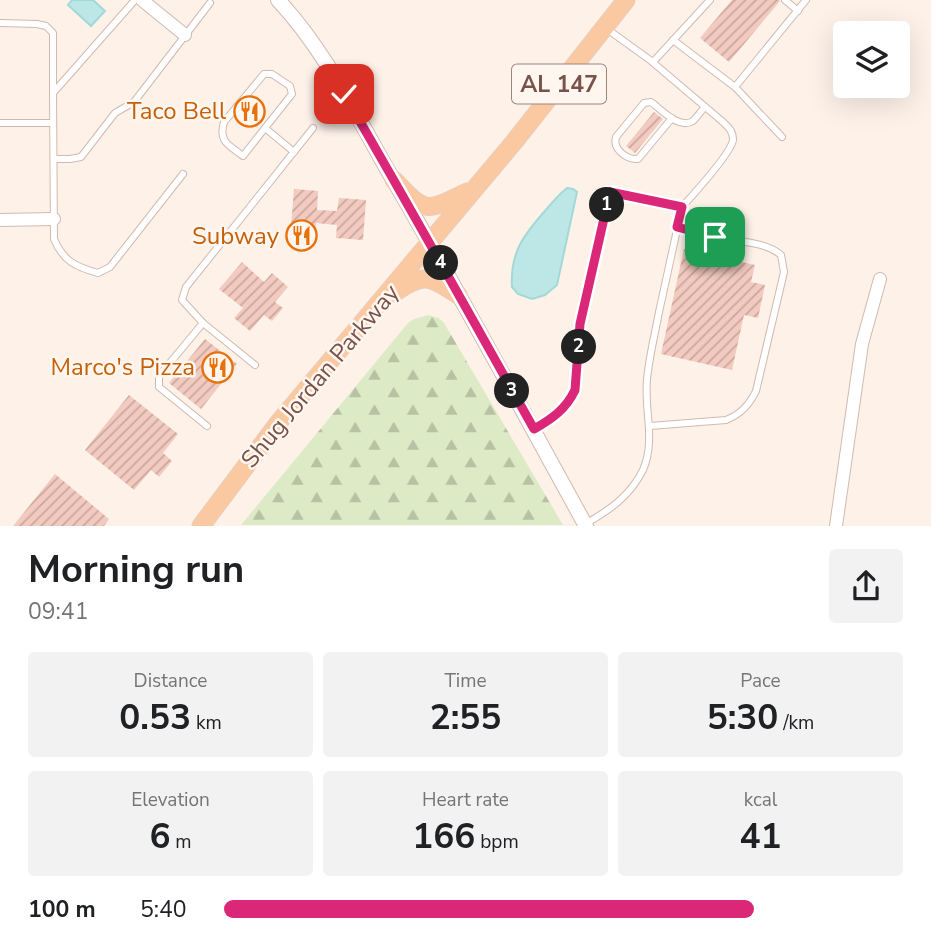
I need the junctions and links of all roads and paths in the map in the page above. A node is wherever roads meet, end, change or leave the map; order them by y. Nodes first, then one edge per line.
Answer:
1 (135, 0) edge
2 (142, 0) edge
3 (278, 0) edge
4 (626, 0) edge
5 (710, 0) edge
6 (785, 0) edge
7 (806, 0) edge
8 (210, 3) dead end
9 (798, 11) junction
10 (0, 23) edge
11 (604, 26) junction
12 (185, 35) junction
13 (673, 40) junction
14 (653, 62) junction
15 (735, 87) junction
16 (53, 93) junction
17 (705, 107) junction
18 (672, 118) junction
19 (0, 123) edge
20 (53, 123) junction
21 (265, 128) junction
22 (313, 128) dead end
23 (782, 137) dead end
24 (294, 152) junction
25 (54, 159) junction
26 (183, 174) dead end
27 (394, 180) junction
28 (474, 189) junction
29 (682, 207) junction
30 (54, 219) junction
31 (0, 220) edge
32 (677, 227) junction
33 (429, 241) junction
34 (880, 279) dead end
35 (457, 295) junction
36 (379, 303) junction
37 (203, 323) junction
38 (255, 365) dead end
39 (208, 426) dead end
40 (650, 426) junction
41 (534, 429) junction
42 (586, 525) edge
43 (201, 526) edge
44 (836, 526) edge

1 - 16 lane
2 - 12 street
3 - 27 street
4 - 11 main road, Shug Jordan Parkway / AL 147
5 - 13 lane
6 - 9 lane
7 - 9 lane
8 - 12 lane
9 - 15 lane
10 - 16 lane
11 - 14 lane
11 - 28 main road, Shug Jordan Parkway / AL 147
12 - 25 lane
13 - 14 lane
13 - 15 lane
14 - 17 lane
15 - 23 lane
16 - 20 lane
17 - 18 lane
17 - 29 lane
18 - 18 lane
19 - 20 lane
20 - 25 lane
21 - 21 lane
21 - 24 lane
22 - 24 lane
24 - 37 lane
25 - 30 lane
26 - 30 lane
27 - 28 main road
27 - 33 street
28 - 33 main road, Shug Jordan Parkway / AL 147
29 - 32 lane
29 - 41 lane
30 - 31 street
32 - 40 lane
32 - 40 lane
33 - 35 street
33 - 36 main road, Shug Jordan Parkway / AL 147
34 - 44 street
35 - 36 main road
35 - 41 street
36 - 43 main road, Shug Jordan Parkway / AL 147
37 - 38 lane
37 - 39 lane
40 - 42 lane
41 - 42 street

